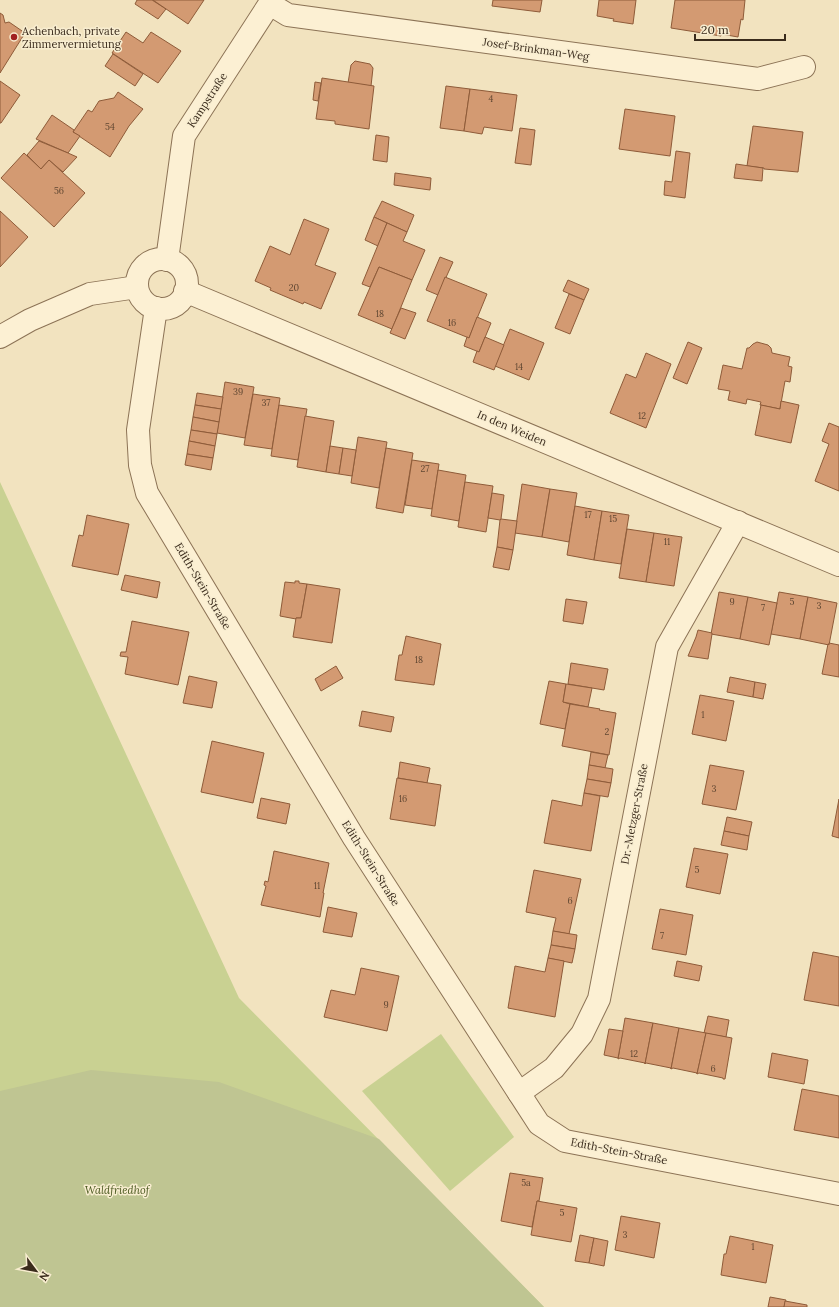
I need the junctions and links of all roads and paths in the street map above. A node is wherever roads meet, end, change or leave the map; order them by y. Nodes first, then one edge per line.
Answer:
1 (271, 2) edge
2 (804, 67) dead end
3 (167, 260) junction
4 (137, 287) junction
5 (185, 291) junction
6 (156, 308) junction
7 (0, 337) edge
8 (738, 522) junction
9 (839, 565) edge
10 (519, 1093) junction
11 (839, 1194) edge

1 - 2 street, Josef-Brinkman-Weg
1 - 3 street, Kampstraße
3 - 4 street
3 - 5 street
4 - 6 street
4 - 7 street
5 - 6 street
5 - 8 street, In den Weiden
6 - 10 street, Edith-Stein-Straße
8 - 9 street, In den Weiden
8 - 10 street, Dr.-Metzger-Straße
10 - 11 street, Edith-Stein-Straße

